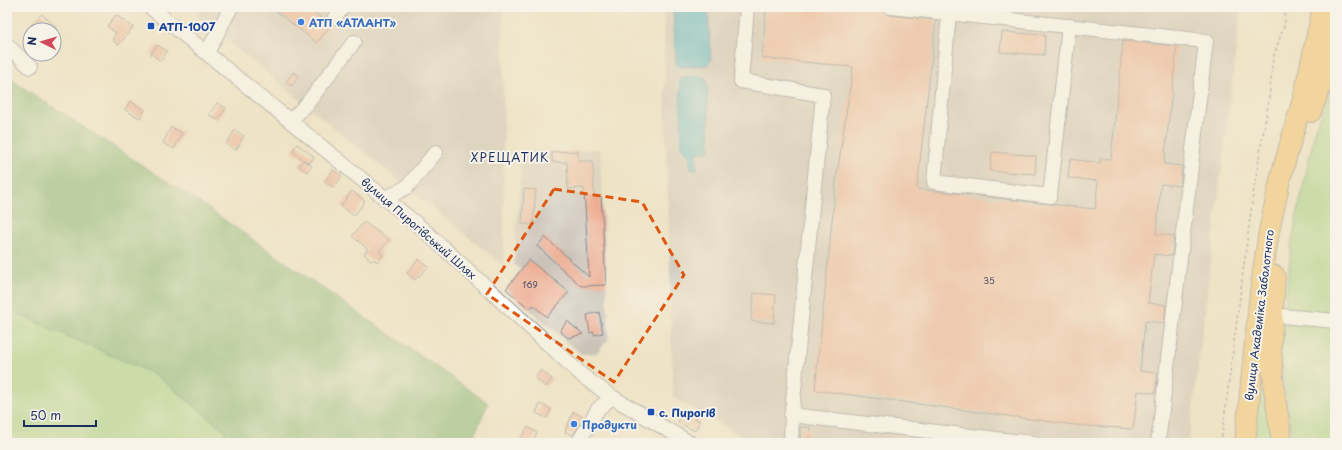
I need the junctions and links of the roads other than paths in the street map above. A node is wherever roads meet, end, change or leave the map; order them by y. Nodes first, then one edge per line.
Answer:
1 (151, 7) edge
2 (231, 7) edge
3 (748, 7) edge
4 (891, 7) edge
5 (1323, 7) edge
6 (1335, 12) edge
7 (949, 13) junction
8 (1069, 26) junction
9 (354, 42) dead end
10 (7, 45) edge
11 (1335, 48) edge
12 (207, 53) junction
13 (30, 67) dead end
14 (1304, 95) junction
15 (291, 120) junction
16 (436, 152) dead end
17 (386, 198) junction
18 (1272, 315) junction
19 (1335, 321) edge
20 (612, 397) junction
21 (791, 415) junction
22 (688, 442) edge
23 (578, 443) edge
24 (791, 443) edge
25 (1032, 443) edge
26 (1158, 443) edge
27 (1245, 443) edge
28 (1282, 443) edge

1 - 12 street, вулиця Пирогівський Шлях
2 - 12 street
3 - 21 street
4 - 7 street
5 - 14 highway, вулиця Академіка Заболотного
6 - 14 main road, вулиця Академіка Заболотного
7 - 8 street
7 - 8 street
8 - 26 street
9 - 15 street
10 - 13 street
11 - 18 highway, вулиця Академіка Заболотного
12 - 15 street, вулиця Пирогівський Шлях
14 - 27 highway, вулиця Академіка Заболотного
15 - 17 street, вулиця Пирогівський Шлях
16 - 17 street
17 - 20 street, вулиця Пирогівський Шлях
18 - 19 street
18 - 28 highway, вулиця Академіка Заболотного
20 - 22 street, вулиця Пирогівський Шлях
20 - 23 street
21 - 24 street
21 - 25 street

